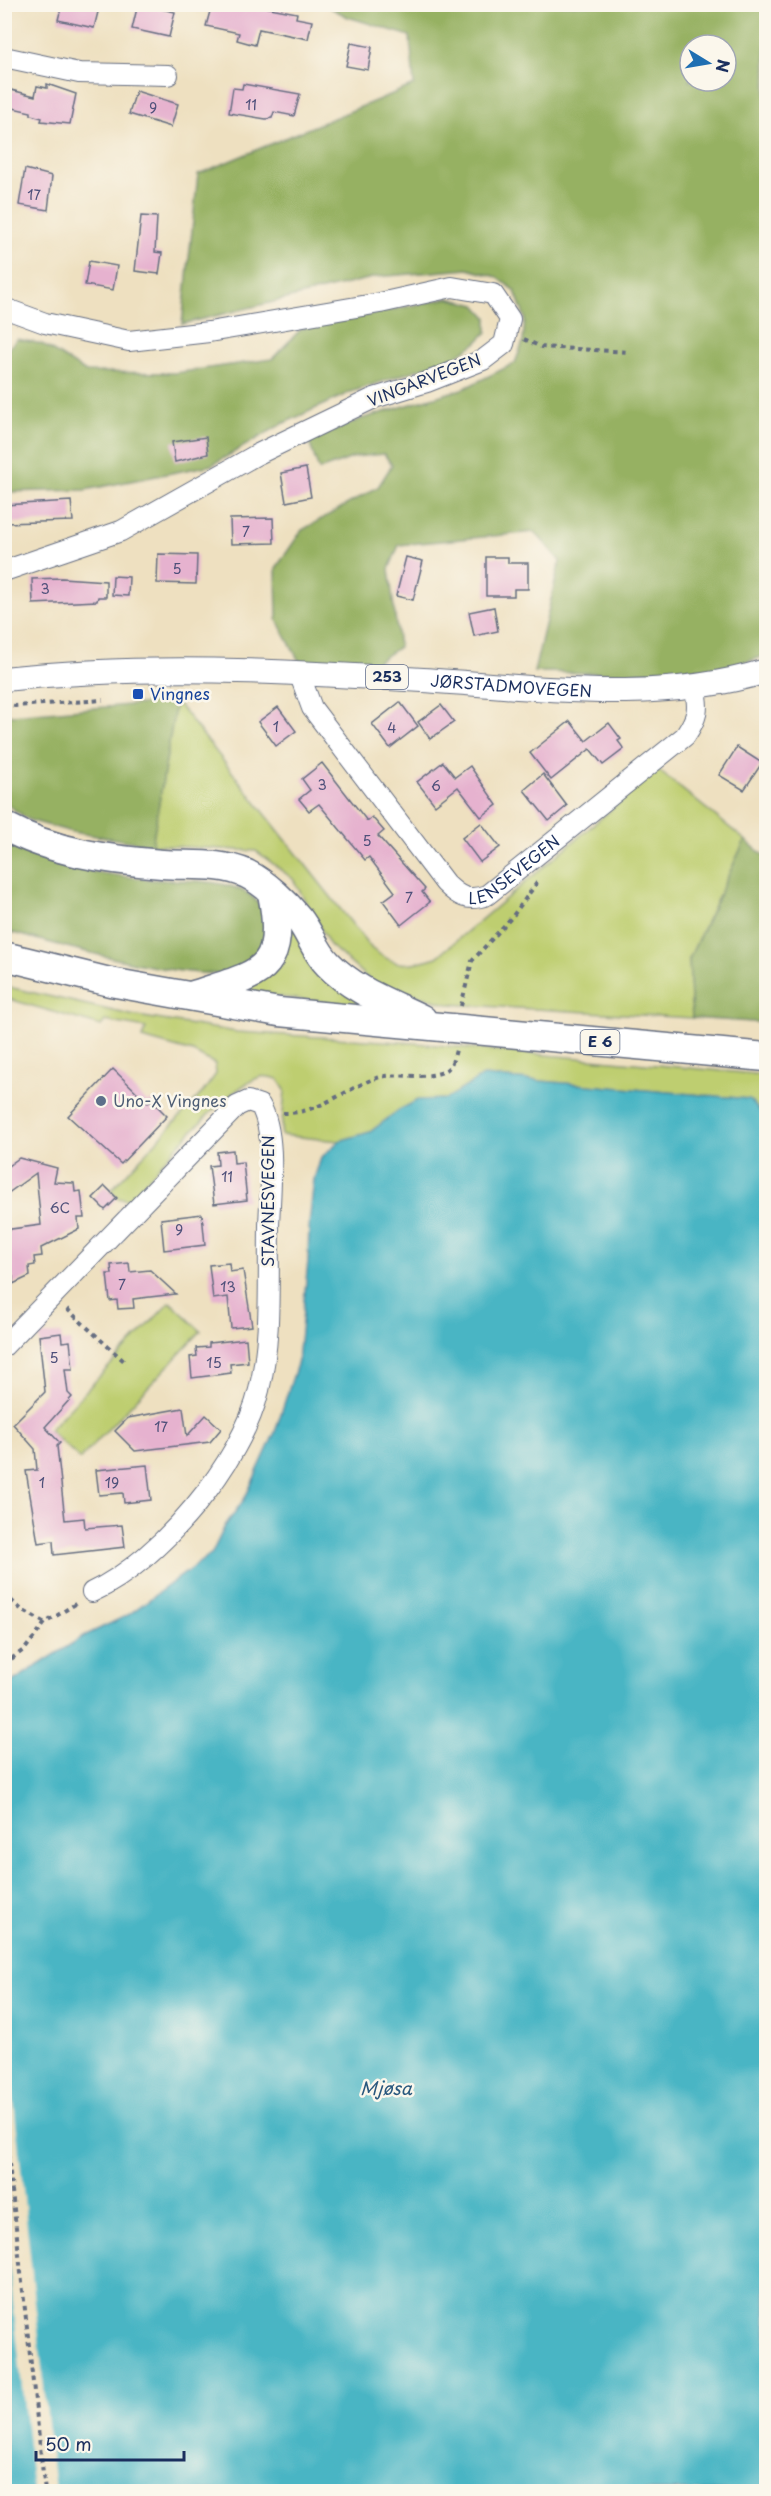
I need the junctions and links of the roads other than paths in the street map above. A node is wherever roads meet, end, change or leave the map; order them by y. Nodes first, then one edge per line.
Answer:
1 (4, 57) edge
2 (168, 75) dead end
3 (4, 308) edge
4 (4, 571) edge
5 (766, 671) edge
6 (299, 673) junction
7 (4, 679) edge
8 (694, 688) junction
9 (4, 825) edge
10 (272, 893) junction
11 (4, 957) edge
12 (186, 997) junction
13 (434, 1026) junction
14 (766, 1057) edge
15 (4, 1347) edge
16 (92, 1592) road end

1 - 2 street
3 - 4 street, VINGARVEGEN
5 - 8 main road, JØRSTADMOVEGEN / 253
6 - 7 main road, JØRSTADMOVEGEN / 253
6 - 8 main road, JØRSTADMOVEGEN / 253
6 - 8 street, LENSEVEGEN
9 - 10 highway
10 - 12 highway
10 - 13 highway
11 - 12 highway, E 6
12 - 13 highway, E 6
13 - 14 highway, E 6
15 - 16 street, STAVNESVEGEN

